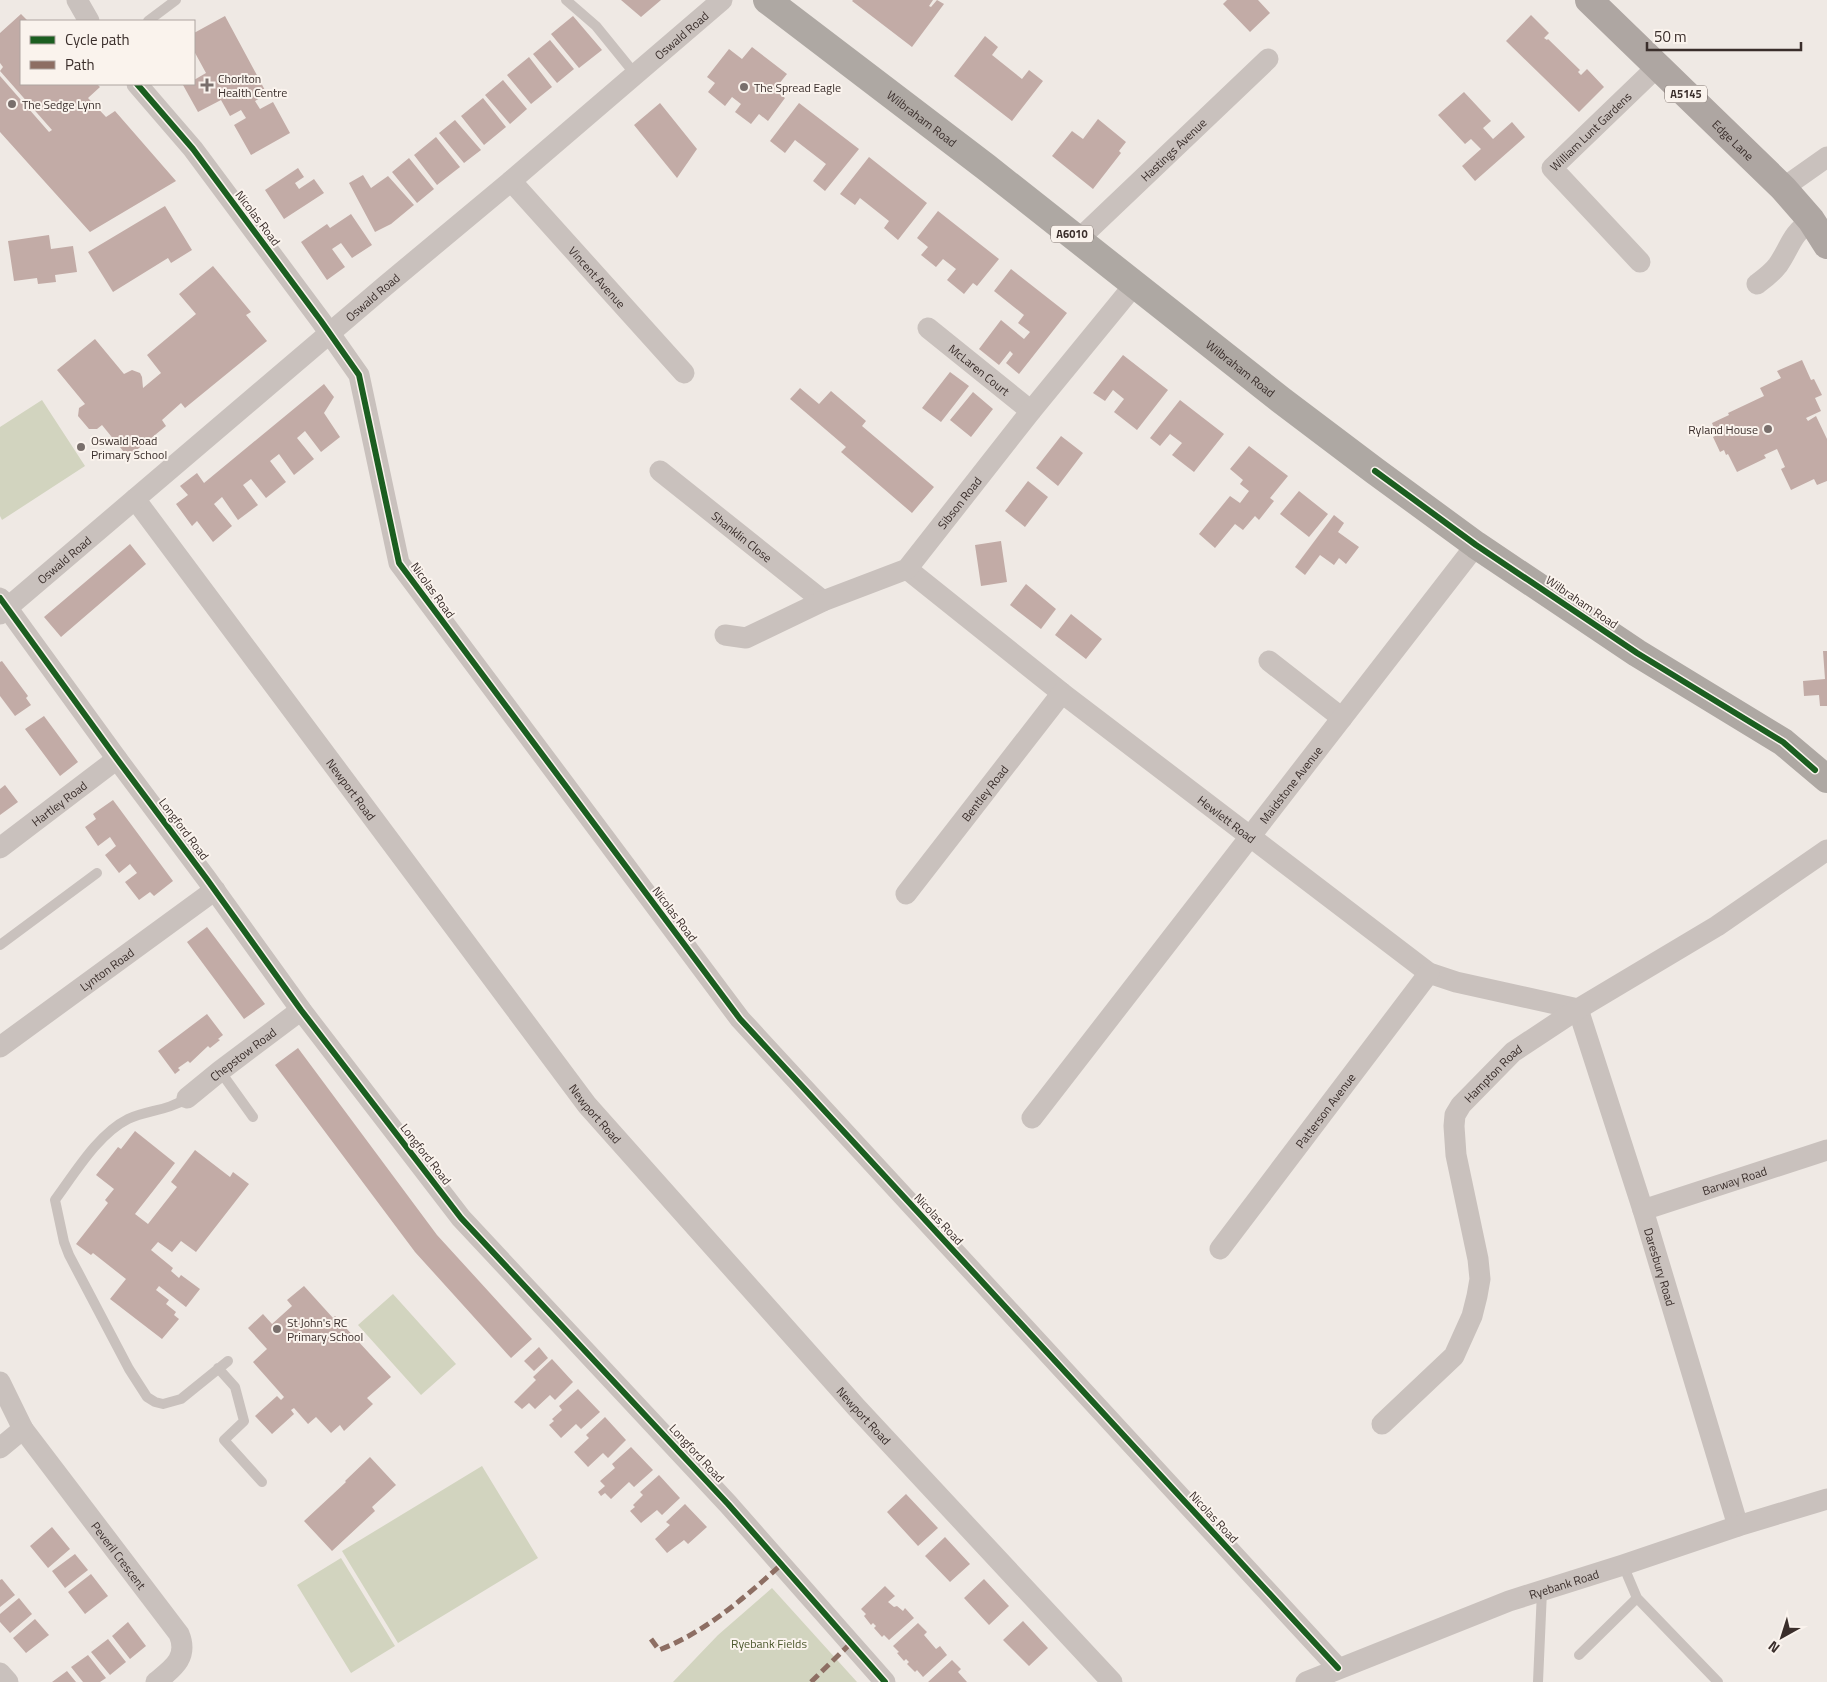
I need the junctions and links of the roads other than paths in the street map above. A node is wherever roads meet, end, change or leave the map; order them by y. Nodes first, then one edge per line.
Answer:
1 (77, 0) edge
2 (176, 0) edge
3 (566, 0) edge
4 (722, 0) edge
5 (768, 0) edge
6 (1590, 0) edge
7 (88, 20) edge
8 (149, 20) edge
9 (1268, 60) dead end
10 (1658, 66) junction
11 (635, 74) junction
12 (138, 85) edge
13 (1827, 157) edge
14 (511, 181) junction
15 (1783, 188) junction
16 (1810, 220) junction
17 (1079, 240) junction
18 (1827, 245) edge
19 (1640, 262) dead end
20 (1135, 284) junction
21 (1757, 284) dead end
22 (928, 328) dead end
23 (329, 334) junction
24 (684, 373) dead end
25 (1031, 411) junction
26 (660, 471) dead end
27 (135, 498) junction
28 (1476, 545) junction
29 (907, 569) junction
30 (823, 601) junction
31 (2, 607) edge
32 (725, 635) dead end
33 (1269, 661) dead end
34 (1062, 693) junction
35 (1342, 718) junction
36 (1783, 742) junction
37 (117, 759) junction
38 (1827, 759) edge
39 (1827, 779) edge
40 (1250, 837) junction
41 (0, 848) edge
42 (1827, 850) edge
43 (97, 874) dead end
44 (215, 890) junction
45 (906, 894) dead end
46 (0, 945) edge
47 (1429, 973) junction
48 (1578, 1009) junction
49 (301, 1010) junction
50 (0, 1048) edge
51 (220, 1071) junction
52 (186, 1098) joint
53 (253, 1117) dead end
54 (1032, 1118) dead end
55 (1827, 1150) edge
56 (1643, 1210) junction
57 (1220, 1249) dead end
58 (228, 1360) dead end
59 (218, 1368) junction
60 (0, 1382) edge
61 (1382, 1424) dead end
62 (23, 1429) junction
63 (0, 1448) edge
64 (262, 1482) dead end
65 (1827, 1499) edge
66 (1738, 1526) junction
67 (1623, 1565) junction
68 (1542, 1591) junction
69 (1637, 1598) junction
70 (1579, 1655) dead end
71 (1338, 1668) junction
72 (0, 1673) edge
73 (8, 1682) edge
74 (156, 1682) edge
75 (885, 1682) edge
76 (1112, 1682) edge
77 (1306, 1682) edge
78 (1538, 1682) edge
79 (1718, 1682) edge

1 - 7 street
2 - 8 lane
3 - 11 lane
4 - 11 street, Oswald Road
5 - 17 highway, Wilbraham Road / A6010
6 - 10 main road, Edge Lane / A5145
9 - 17 street, Hastings Avenue
10 - 15 main road, Edge Lane / A5145
10 - 19 street, William Lunt Gardens
11 - 14 street, Oswald Road
12 - 23 street, Nicolas Road
13 - 15 street
14 - 23 street, Oswald Road
14 - 24 street, Vincent Avenue
15 - 16 main road, Edge Lane / A5145
16 - 18 main road, Edge Lane / A5145
16 - 21 street
17 - 20 highway, Wilbraham Road / A6010
20 - 25 street, Sibson Road
20 - 28 highway, Wilbraham Road / A6010
22 - 25 street, McLaren Court
23 - 27 street, Oswald Road
23 - 71 street, Nicolas Road
25 - 29 street, Sibson Road
26 - 30 street, Shanklin Close
27 - 31 street, Oswald Road
27 - 76 street, Newport Road
28 - 35 street, Maidstone Avenue
28 - 36 highway, Wilbraham Road / A6010
29 - 30 street
29 - 34 street, Hewlett Road
30 - 32 street
31 - 37 street, Longford Road
33 - 35 street
34 - 40 street, Hewlett Road
34 - 45 street, Bentley Road
35 - 40 street, Maidstone Avenue
36 - 38 highway
36 - 39 highway
37 - 41 street, Hartley Road
37 - 44 street, Longford Road
40 - 47 street, Hewlett Road
40 - 54 street, Maidstone Avenue
42 - 48 street, Hampton Road
43 - 46 lane
44 - 49 street, Longford Road
44 - 50 street, Lynton Road
47 - 48 street, Hewlett Road
47 - 57 street, Patterson Avenue
48 - 56 street, Daresbury Road
48 - 61 street, Hampton Road
49 - 51 street, Chepstow Road
49 - 75 street, Longford Road
51 - 52 street, Chepstow Road
51 - 53 lane
52 - 59 lane
55 - 56 street, Barway Road
56 - 66 street, Daresbury Road
58 - 59 lane
59 - 64 lane
60 - 62 street, Peveril Crescent
62 - 63 street
62 - 74 street, Peveril Crescent
65 - 66 street, Ryebank Road
66 - 67 street, Ryebank Road
67 - 68 street, Ryebank Road
67 - 69 lane
68 - 71 street, Ryebank Road
68 - 78 lane
69 - 70 lane
69 - 79 lane
71 - 77 street, Ryebank Road
72 - 73 street

